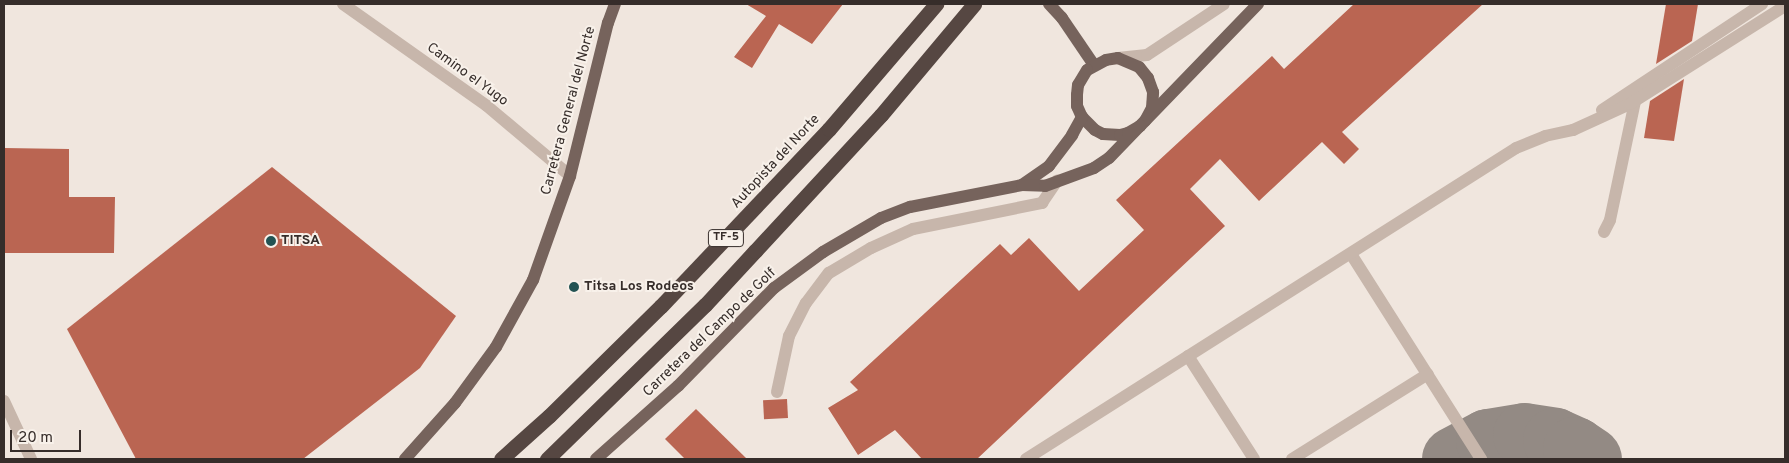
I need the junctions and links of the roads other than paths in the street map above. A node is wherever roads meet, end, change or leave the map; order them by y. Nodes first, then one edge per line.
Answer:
1 (343, 4) edge
2 (609, 4) edge
3 (615, 4) edge
4 (936, 4) edge
5 (974, 4) edge
6 (1049, 4) edge
7 (1224, 4) edge
8 (1258, 4) edge
9 (1762, 4) edge
10 (1785, 6) edge
11 (608, 23) junction
12 (1118, 58) junction
13 (1094, 65) junction
14 (1635, 101) junction
15 (1082, 117) junction
16 (1143, 123) junction
17 (1573, 130) junction
18 (570, 176) junction
19 (1057, 181) junction
20 (1022, 185) junction
21 (1604, 232) dead end
22 (1351, 254) junction
23 (1188, 356) junction
24 (1428, 374) junction
25 (777, 392) dead end
26 (4, 401) edge
27 (31, 459) edge
28 (405, 459) edge
29 (501, 459) edge
30 (547, 459) edge
31 (596, 459) edge
32 (1026, 459) edge
33 (1254, 459) edge
34 (1292, 459) edge
35 (1481, 459) edge

1 - 18 street, Camino el Yugo
2 - 11 main road, Carretera General del Norte
3 - 11 main road, Carretera General del Norte
4 - 29 highway, Autopista del Norte / TF-5
5 - 30 highway, TF-5
6 - 13 main road
7 - 12 street
8 - 16 main road, Carretera del Campo de Golf
9 - 17 street
10 - 14 street
11 - 18 main road, Carretera General del Norte
12 - 13 main road
12 - 16 main road
13 - 15 main road
14 - 17 street
14 - 21 street
15 - 16 main road
15 - 20 main road, Carretera del Campo de Golf
16 - 19 main road, Carretera del Campo de Golf
17 - 22 street
18 - 28 main road, Carretera General del Norte
19 - 20 main road, Carretera del Campo de Golf
19 - 25 street
20 - 31 main road, Carretera del Campo de Golf
22 - 23 street
22 - 24 street
23 - 32 street
23 - 33 street
24 - 34 street
24 - 35 street
26 - 27 street

